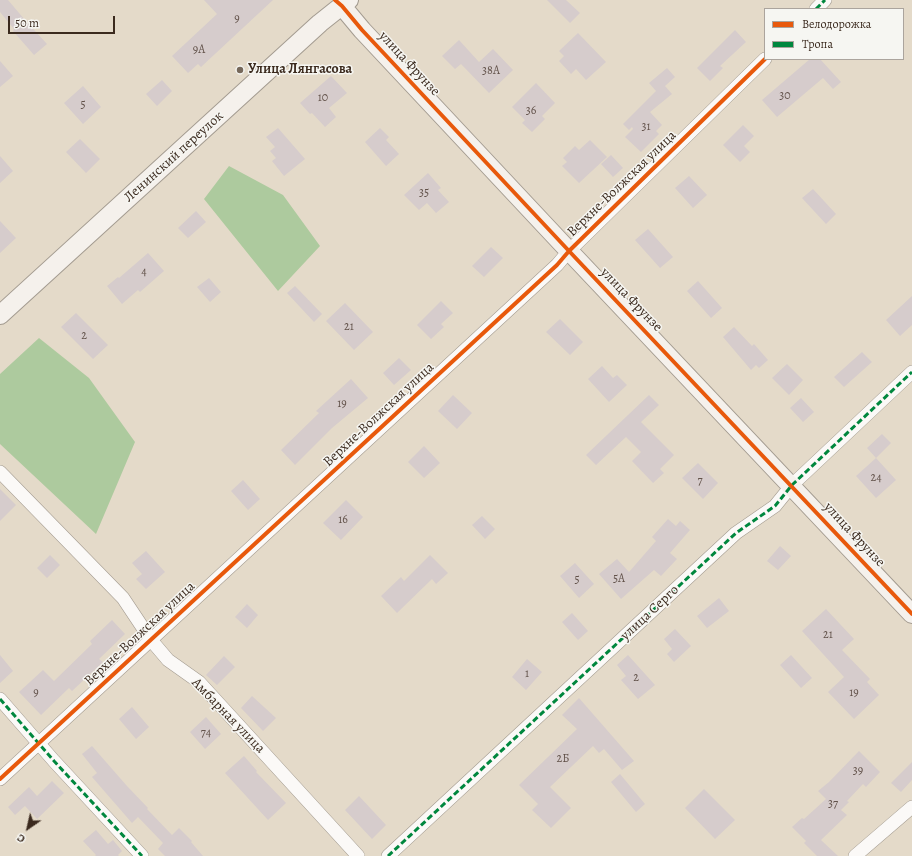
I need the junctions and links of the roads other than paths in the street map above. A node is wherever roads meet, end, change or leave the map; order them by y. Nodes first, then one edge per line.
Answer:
1 (826, 0) edge
2 (342, 2) edge
3 (817, 8) edge
4 (764, 60) edge
5 (569, 251) junction
6 (0, 315) edge
7 (912, 372) edge
8 (0, 472) edge
9 (792, 485) junction
10 (912, 614) edge
11 (151, 640) junction
12 (0, 699) edge
13 (38, 743) junction
14 (0, 779) edge
15 (912, 807) edge
16 (142, 856) edge
17 (358, 856) edge
18 (388, 856) edge
19 (855, 856) edge

1 - 3 street
2 - 5 street, улица Фрунзе
2 - 6 street, Ленинский переулок
4 - 5 street, Верхне-Волжская улица
5 - 9 street, улица Фрунзе
5 - 11 street, Верхне-Волжская улица
7 - 9 street, улица Серго
8 - 11 street, Амбарная улица
9 - 10 street, улица Фрунзе
9 - 18 street, улица Серго
11 - 13 street, Верхне-Волжская улица
11 - 17 street, Амбарная улица
12 - 13 street
13 - 14 street, Верхне-Волжская улица
13 - 16 street
15 - 19 street

